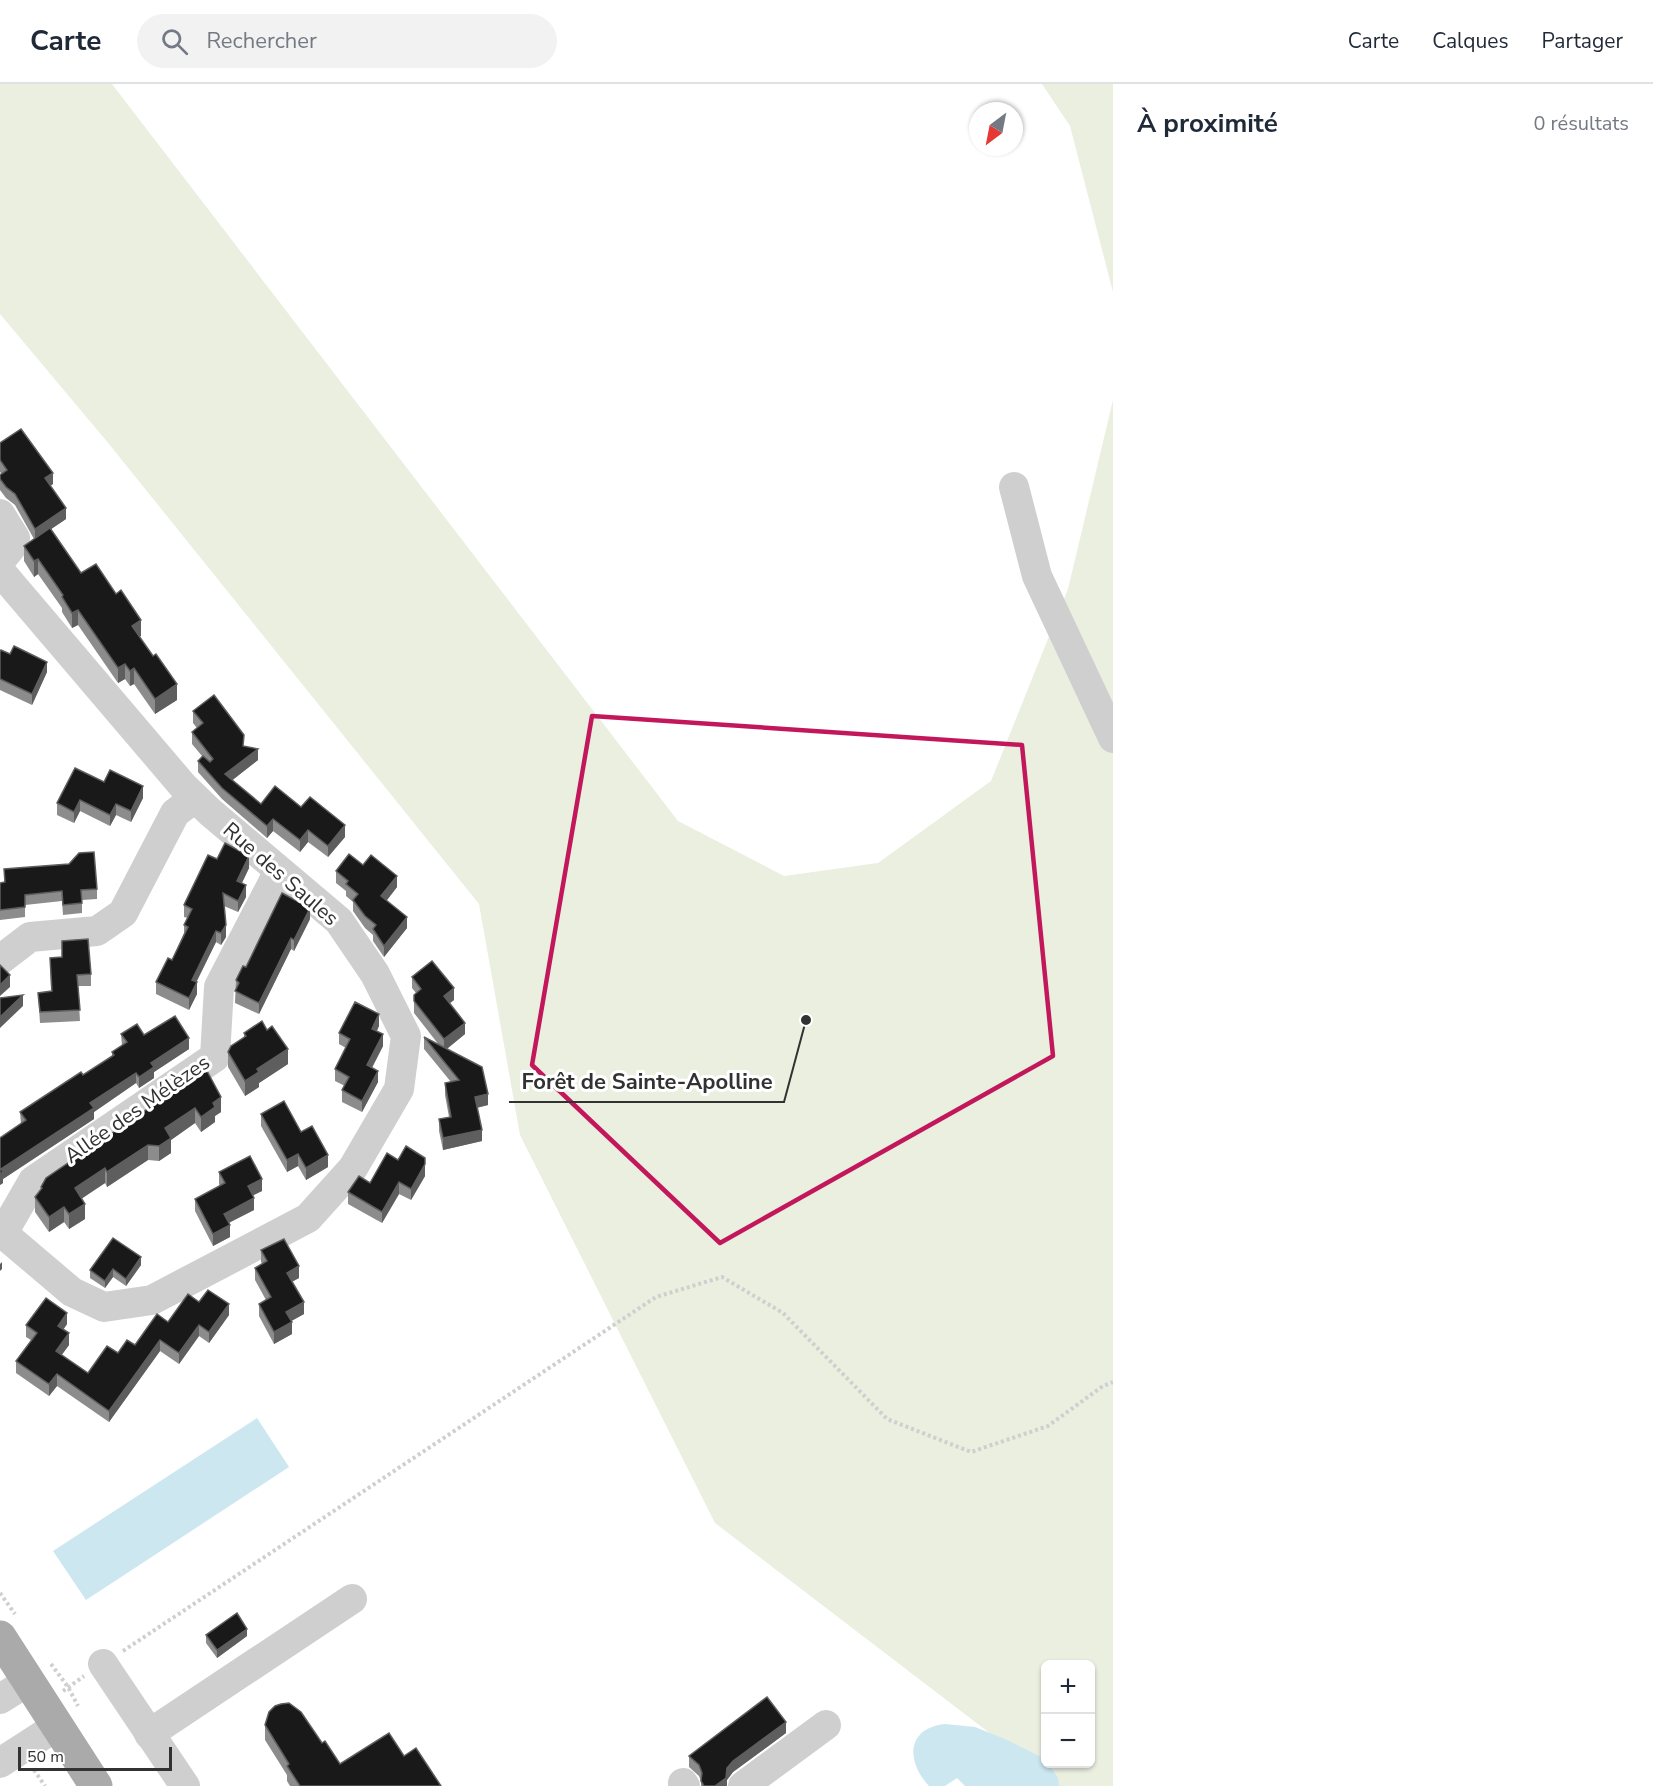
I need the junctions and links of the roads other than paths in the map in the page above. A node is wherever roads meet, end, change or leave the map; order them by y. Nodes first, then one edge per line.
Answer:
1 (1014, 487) dead end
2 (0, 514) edge
3 (0, 561) edge
4 (0, 571) edge
5 (1113, 738) edge
6 (195, 798) junction
7 (279, 871) junction
8 (0, 960) edge
9 (2, 1232) edge
10 (352, 1599) dead end
11 (0, 1637) edge
12 (103, 1664) road end
13 (27, 1701) edge
14 (826, 1725) dead end
15 (150, 1734) junction
16 (0, 1763) edge
17 (81, 1786) edge
18 (96, 1786) edge
19 (185, 1786) edge
20 (743, 1786) edge

1 - 5 street
2 - 3 street
4 - 6 street, Rue des Saules
6 - 7 street, Rue des Saules
6 - 8 street
7 - 9 street, Allée des Mélèzes
7 - 9 street, Rue des Saules
10 - 15 street
11 - 13 main road
12 - 15 street
13 - 16 street
13 - 17 main road
13 - 18 main road
14 - 20 street
15 - 19 street

